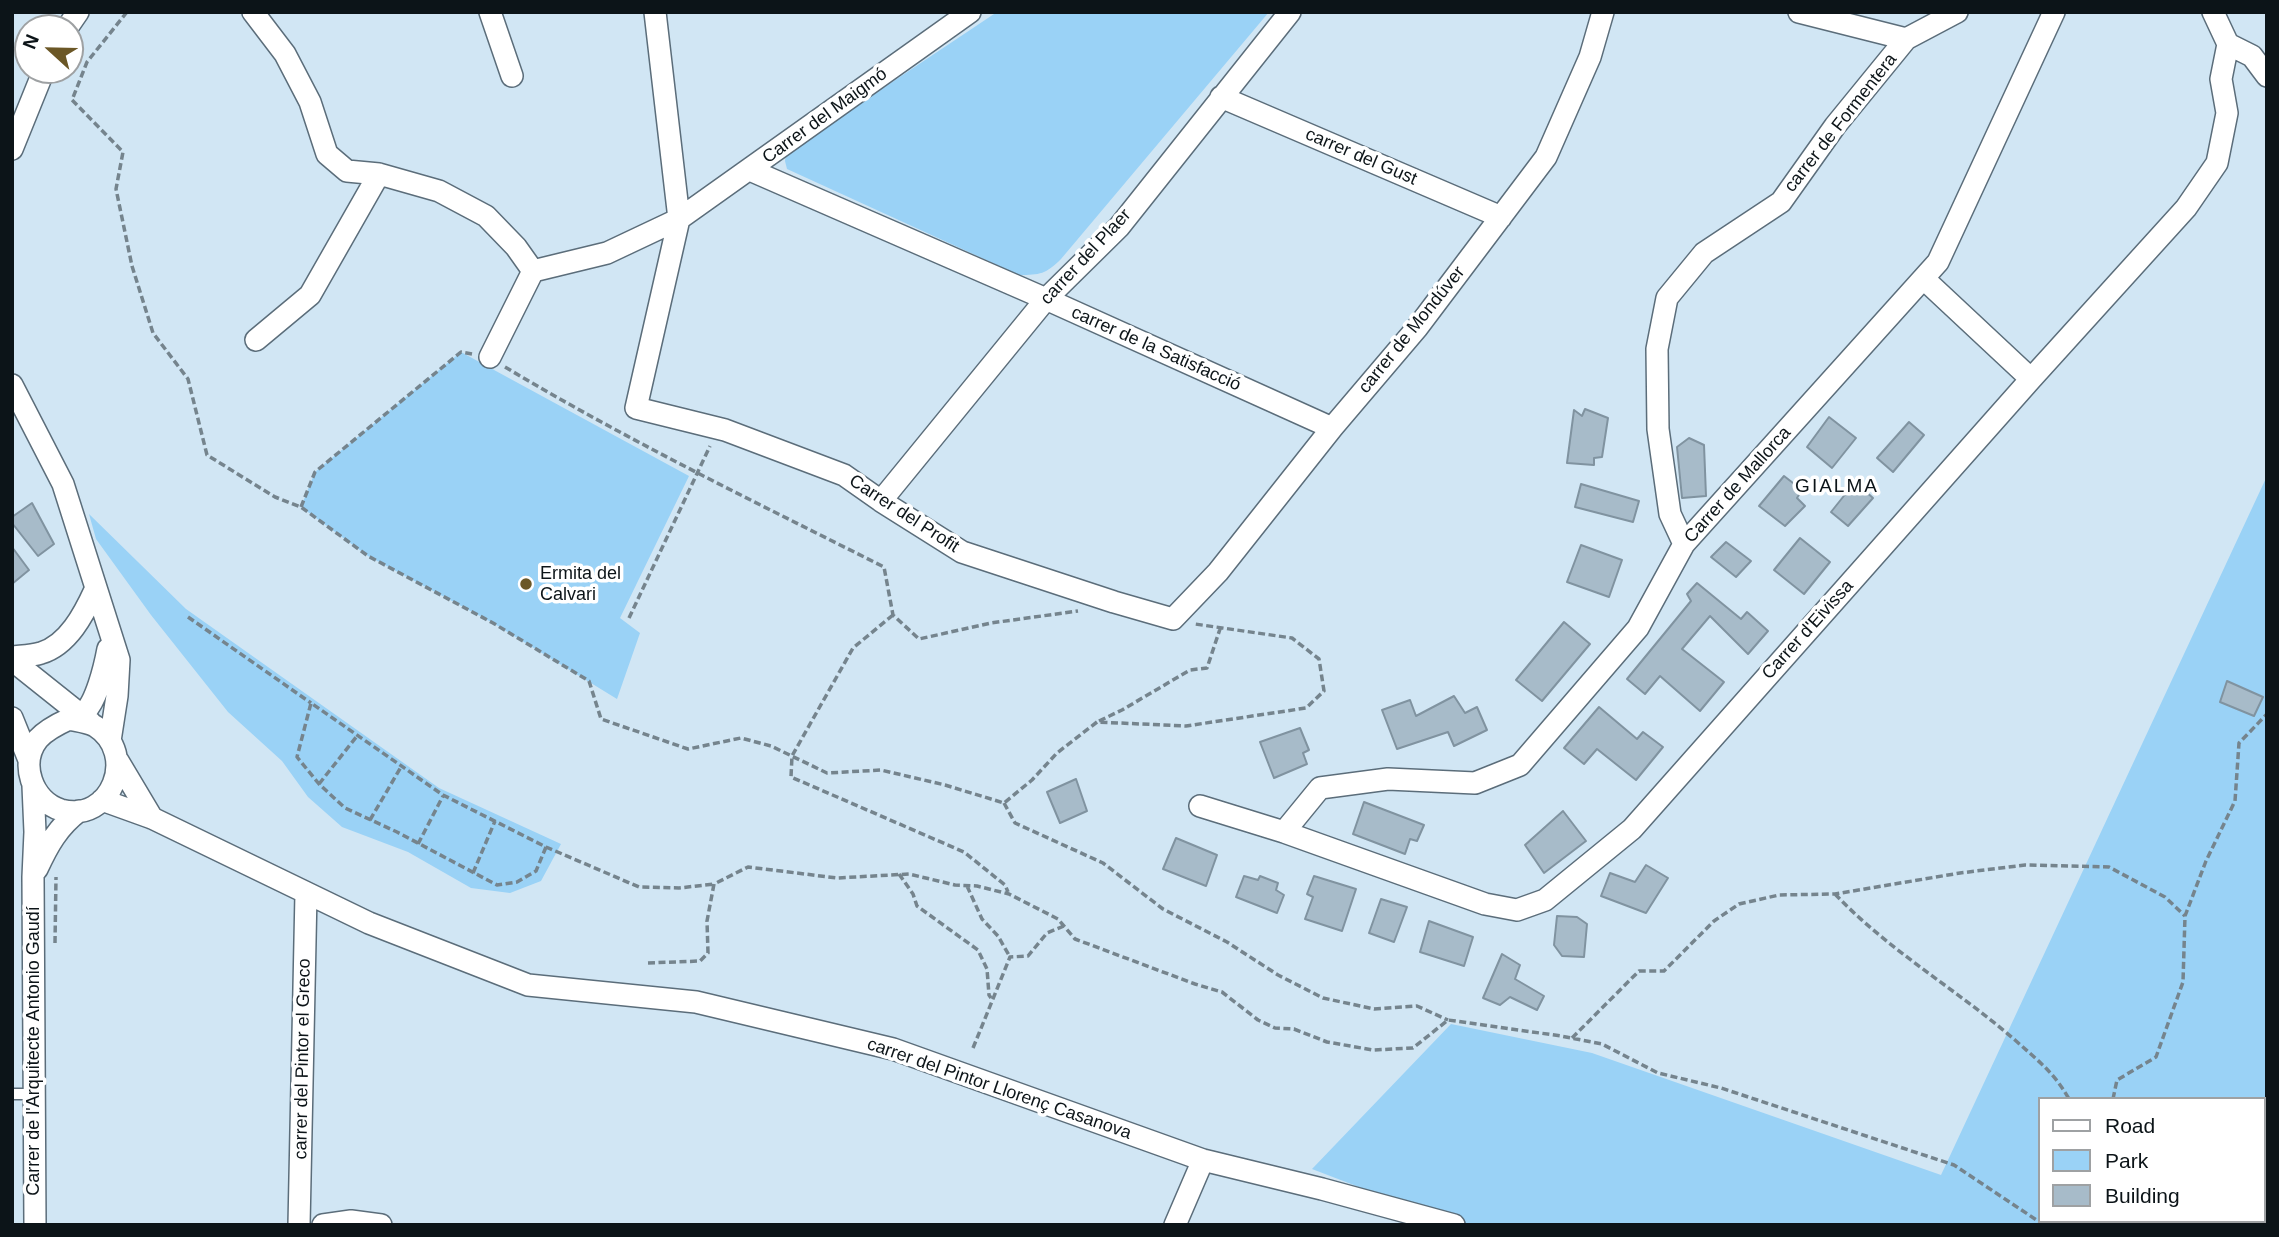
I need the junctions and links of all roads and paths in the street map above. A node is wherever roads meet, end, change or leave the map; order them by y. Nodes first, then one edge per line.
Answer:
1 (127, 12) edge
2 (253, 12) edge
3 (490, 12) edge
4 (655, 12) edge
5 (970, 12) edge
6 (1290, 12) edge
7 (1603, 12) edge
8 (1799, 12) edge
9 (1957, 12) edge
10 (2054, 12) edge
11 (2213, 12) edge
12 (1906, 39) junction
13 (2228, 44) junction
14 (512, 75) dead end
15 (2267, 76) edge
16 (36, 84) edge
17 (1221, 97) junction
18 (18, 118) edge
19 (12, 149) edge
20 (750, 170) junction
21 (379, 174) junction
22 (1501, 217) junction
23 (679, 219) junction
24 (533, 271) junction
25 (1924, 279) junction
26 (1046, 299) junction
27 (256, 340) dead end
28 (490, 358) junction
29 (2031, 379) junction
30 (12, 385) edge
31 (718, 428) junction
32 (1332, 428) junction
33 (696, 474) junction
34 (881, 501) junction
35 (301, 507) junction
36 (1684, 544) junction
37 (95, 590) junction
38 (1081, 610) dead end
39 (893, 615) junction
40 (188, 617) dead end
41 (629, 618) dead end
42 (1173, 619) junction
43 (1220, 629) junction
44 (110, 633) junction
45 (12, 658) edge
46 (311, 703) junction
47 (2267, 714) edge
48 (12, 719) edge
49 (82, 719) junction
50 (1097, 722) junction
51 (357, 736) junction
52 (114, 751) junction
53 (792, 756) junction
54 (29, 761) junction
55 (401, 767) junction
56 (319, 784) junction
57 (33, 786) junction
58 (443, 795) junction
59 (102, 800) junction
60 (1004, 803) junction
61 (1200, 806) dead end
62 (79, 811) junction
63 (152, 818) junction
64 (370, 820) junction
65 (495, 821) junction
66 (1284, 832) junction
67 (418, 844) junction
68 (546, 847) junction
69 (473, 873) junction
70 (899, 874) junction
71 (33, 877) junction
72 (713, 884) junction
73 (967, 886) junction
74 (306, 892) junction
75 (1009, 894) junction
76 (1835, 894) junction
77 (2185, 916) junction
78 (1064, 926) junction
79 (1010, 957) junction
80 (648, 963) dead end
81 (992, 999) junction
82 (1448, 1020) junction
83 (1572, 1038) junction
84 (973, 1048) dead end
85 (12, 1094) edge
86 (34, 1094) junction
87 (2068, 1097) edge
88 (2114, 1097) edge
89 (1203, 1160) junction
90 (2038, 1221) edge
91 (34, 1225) edge
92 (299, 1225) edge
93 (323, 1225) edge
94 (381, 1225) edge
95 (1175, 1225) edge
96 (1454, 1225) edge

1 - 35 path
2 - 21 street
3 - 14 street
4 - 23 street
5 - 20 street, Carrer del Maigmó
6 - 17 street, carrer del Plaer
7 - 22 street, carrer de Mondúver
8 - 12 street
9 - 12 street, carrer de Formentera
10 - 25 street, Carrer de Mallorca
11 - 13 street
12 - 36 street, carrer de Formentera
13 - 15 street
13 - 29 street, Carrer d'Eivissa
16 - 18 street
17 - 22 street, carrer del Gust
17 - 26 street, carrer del Plaer
18 - 19 street
20 - 23 street, Carrer del Maigmó
20 - 26 street, carrer de la Satisfacció
21 - 24 street
21 - 27 street
22 - 32 street, carrer de Mondúver
23 - 24 street, Carrer del Maigmó
23 - 31 street, Carrer del Profit
24 - 28 street
25 - 29 street
25 - 36 street, Carrer de Mallorca
26 - 32 street, carrer de la Satisfacció
26 - 34 street, carrer del Plaer
28 - 33 path
28 - 35 path
29 - 66 street, Carrer d'Eivissa
30 - 37 street
31 - 33 path
31 - 34 street, Carrer del Profit
32 - 42 street, carrer de Mondúver
33 - 39 path
33 - 41 path
34 - 42 street, Carrer del Profit
35 - 53 path
36 - 66 street, Carrer de Mallorca
37 - 44 street
37 - 45 street
38 - 39 path
39 - 53 path
40 - 46 path
42 - 43 path
43 - 50 path
43 - 50 path
44 - 49 street
44 - 52 street
45 - 49 street
46 - 51 path
46 - 56 path
47 - 77 path
48 - 54 street
49 - 52 street
49 - 54 street
50 - 60 path
51 - 55 path
51 - 56 path
52 - 59 street
52 - 63 street
53 - 60 path
53 - 75 path
54 - 57 street
55 - 58 path
55 - 64 path
56 - 64 path
57 - 62 street
57 - 71 street, Carrer de l'Arquitecte Antonio Gaudí
58 - 65 path
58 - 67 path
59 - 62 street
59 - 63 street, carrer del Pintor Llorenç Casanova
60 - 82 path
61 - 66 street, Carrer d'Eivissa
62 - 71 street, Carrer de l'Arquitecte Antonio Gaudí
63 - 74 street, carrer del Pintor Llorenç Casanova
64 - 67 path
65 - 68 path
65 - 69 path
67 - 69 path
68 - 69 path
68 - 72 path
70 - 72 path
70 - 73 path
70 - 81 path
71 - 86 street, Carrer de l'Arquitecte Antonio Gaudí
72 - 80 path
73 - 75 path
73 - 79 path
74 - 89 street, carrer del Pintor Llorenç Casanova
74 - 92 street, carrer del Pintor el Greco
75 - 78 path
76 - 77 path
76 - 83 path
76 - 87 path
77 - 88 path
78 - 79 path
78 - 82 path
79 - 81 path
81 - 84 path
82 - 83 path
83 - 90 path
85 - 86 lane
86 - 91 street, Carrer de l'Arquitecte Antonio Gaudí
89 - 95 street
89 - 96 street, carrer del Pintor Llorenç Casanova
93 - 94 street

